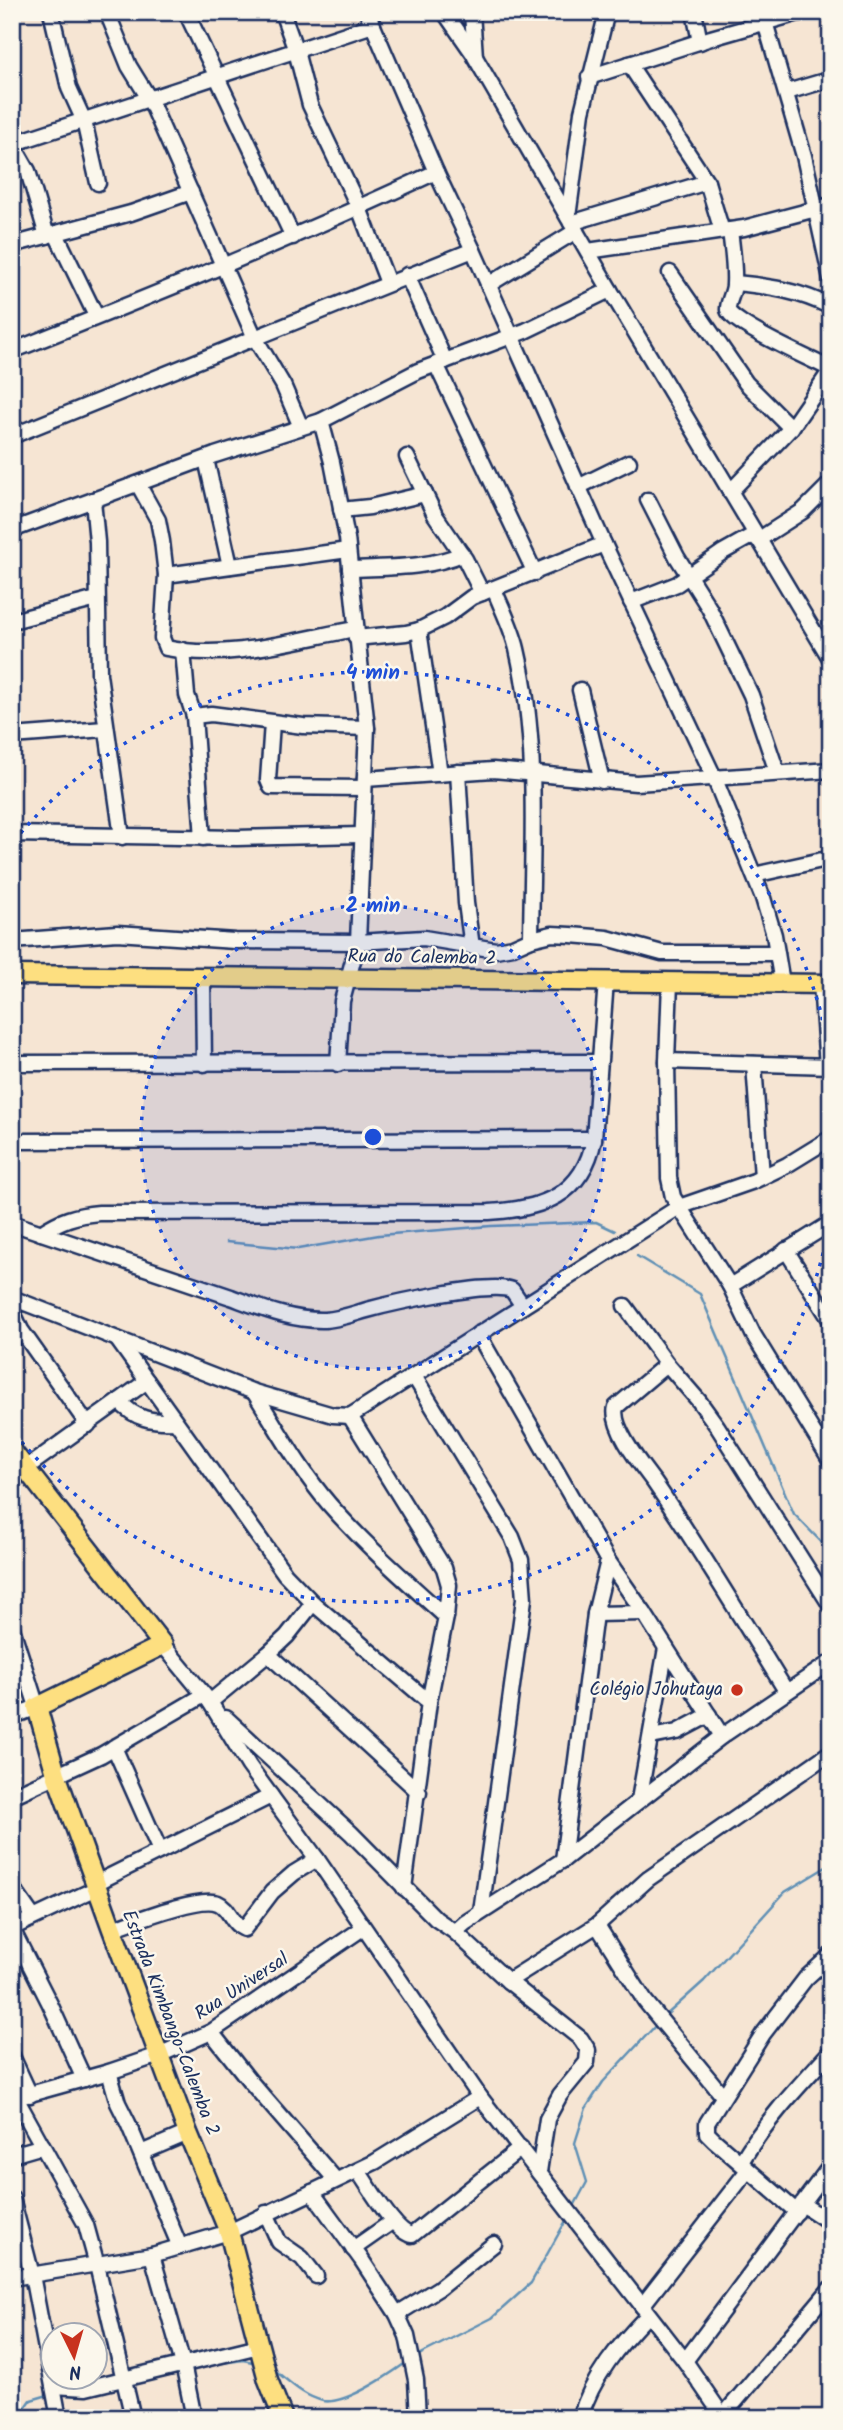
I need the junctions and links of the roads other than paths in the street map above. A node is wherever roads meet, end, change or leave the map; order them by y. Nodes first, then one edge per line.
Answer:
1 (51, 12) edge
2 (107, 12) edge
3 (186, 12) edge
4 (282, 12) edge
5 (472, 12) edge
6 (607, 12) edge
7 (694, 12) edge
8 (445, 13) edge
9 (798, 13) edge
10 (370, 19) edge
11 (765, 22) junction
12 (700, 41) junction
13 (296, 51) junction
14 (475, 57) junction
15 (629, 64) junction
16 (589, 77) junction
17 (216, 79) junction
18 (831, 79) edge
19 (787, 92) junction
20 (150, 100) junction
21 (84, 121) junction
22 (13, 144) edge
23 (436, 172) junction
24 (707, 182) junction
25 (98, 183) dead end
26 (191, 192) junction
27 (831, 205) edge
28 (359, 208) junction
29 (814, 208) junction
30 (572, 224) junction
31 (726, 231) junction
32 (51, 235) junction
33 (293, 237) junction
34 (12, 245) edge
35 (473, 250) junction
36 (589, 251) junction
37 (223, 267) junction
38 (670, 273) dead end
39 (407, 275) junction
40 (831, 279) edge
41 (388, 283) junction
42 (734, 283) junction
43 (488, 285) junction
44 (610, 290) junction
45 (831, 307) edge
46 (96, 316) junction
47 (510, 337) junction
48 (255, 338) junction
49 (12, 351) edge
50 (440, 362) junction
51 (831, 369) edge
52 (321, 421) junction
53 (301, 427) junction
54 (791, 428) junction
55 (12, 436) edge
56 (407, 457) dead end
57 (206, 458) junction
58 (629, 462) dead end
59 (831, 483) edge
60 (138, 484) junction
61 (578, 487) junction
62 (730, 492) junction
63 (425, 494) junction
64 (93, 500) junction
65 (648, 500) dead end
66 (341, 510) junction
67 (12, 530) edge
68 (757, 537) junction
69 (604, 544) junction
70 (348, 550) junction
71 (462, 554) junction
72 (230, 566) junction
73 (350, 569) junction
74 (535, 573) junction
75 (166, 575) junction
76 (691, 576) junction
77 (488, 591) junction
78 (97, 599) junction
79 (631, 602) junction
80 (12, 621) edge
81 (419, 630) junction
82 (355, 634) junction
83 (183, 650) junction
84 (831, 660) edge
85 (580, 690) dead end
86 (194, 716) junction
87 (272, 723) junction
88 (367, 728) junction
89 (105, 729) junction
90 (12, 736) edge
91 (831, 770) edge
92 (458, 772) junction
93 (777, 772) junction
94 (532, 773) junction
95 (439, 774) junction
96 (713, 777) junction
97 (602, 781) junction
98 (364, 784) junction
99 (12, 834) edge
100 (361, 835) junction
101 (122, 837) junction
102 (203, 838) junction
103 (831, 858) edge
104 (754, 875) junction
105 (531, 939) junction
106 (12, 941) edge
107 (358, 942) junction
108 (472, 947) junction
109 (777, 953) junction
110 (12, 975) edge
111 (203, 977) junction
112 (350, 978) junction
113 (606, 981) junction
114 (670, 982) junction
115 (782, 983) junction
116 (826, 984) edge
117 (667, 1061) junction
118 (599, 1062) junction
119 (12, 1063) edge
120 (204, 1064) junction
121 (338, 1064) junction
122 (754, 1064) junction
123 (829, 1066) edge
124 (831, 1138) edge
125 (594, 1139) junction
126 (12, 1141) edge
127 (762, 1177) junction
128 (679, 1207) junction
129 (12, 1223) edge
130 (831, 1223) edge
131 (41, 1233) junction
132 (786, 1250) junction
133 (730, 1286) junction
134 (12, 1297) edge
135 (523, 1306) junction
136 (625, 1306) dead end
137 (12, 1310) edge
138 (831, 1321) edge
139 (478, 1334) junction
140 (116, 1337) junction
141 (667, 1364) junction
142 (414, 1376) junction
143 (147, 1381) junction
144 (254, 1392) junction
145 (119, 1401) junction
146 (350, 1416) junction
147 (175, 1421) junction
148 (88, 1425) junction
149 (12, 1451) edge
150 (831, 1461) edge
151 (26, 1468) junction
152 (608, 1561) junction
153 (313, 1603) junction
154 (831, 1606) edge
155 (644, 1613) junction
156 (595, 1614) junction
157 (446, 1617) junction
158 (13, 1633) edge
159 (163, 1645) junction
160 (666, 1648) junction
161 (268, 1654) junction
162 (831, 1662) edge
163 (786, 1691) junction
164 (429, 1702) junction
165 (210, 1703) junction
166 (37, 1707) junction
167 (709, 1715) junction
168 (12, 1717) edge
169 (722, 1736) junction
170 (650, 1737) junction
171 (114, 1747) junction
172 (831, 1752) edge
173 (265, 1753) junction
174 (249, 1766) junction
175 (56, 1774) junction
176 (419, 1792) junction
177 (12, 1796) edge
178 (271, 1796) junction
179 (639, 1800) junction
180 (160, 1851) junction
181 (317, 1859) junction
182 (563, 1860) junction
183 (97, 1886) junction
184 (12, 1887) edge
185 (404, 1888) junction
186 (481, 1912) junction
187 (33, 1917) junction
188 (597, 1925) junction
189 (12, 1928) edge
190 (363, 1928) junction
191 (112, 1929) junction
192 (455, 1932) junction
193 (831, 1955) edge
194 (508, 1981) junction
195 (211, 2032) junction
196 (831, 2051) edge
197 (159, 2055) junction
198 (12, 2056) edge
199 (109, 2072) junction
200 (84, 2079) junction
201 (723, 2096) junction
202 (19, 2097) edge
203 (480, 2097) junction
204 (188, 2133) junction
205 (43, 2146) junction
206 (521, 2148) junction
207 (141, 2153) junction
208 (12, 2155) edge
209 (831, 2165) edge
210 (745, 2166) junction
211 (358, 2171) junction
212 (539, 2172) junction
213 (335, 2179) junction
214 (312, 2192) junction
215 (12, 2198) edge
216 (800, 2208) junction
217 (266, 2213) junction
218 (393, 2221) junction
219 (831, 2223) edge
220 (229, 2232) junction
221 (494, 2244) dead end
222 (180, 2247) junction
223 (354, 2249) junction
224 (152, 2255) junction
225 (97, 2264) junction
226 (32, 2275) junction
227 (316, 2276) dead end
228 (12, 2278) edge
229 (831, 2288) edge
230 (645, 2310) junction
231 (397, 2314) junction
232 (41, 2322) edge
233 (260, 2351) junction
234 (685, 2361) junction
235 (183, 2364) junction
236 (124, 2378) junction
237 (108, 2382) edge
238 (55, 2392) edge
239 (723, 2417) edge
240 (59, 2418) edge
241 (133, 2418) edge
242 (194, 2418) edge
243 (283, 2418) edge
244 (418, 2418) edge
245 (580, 2418) edge

1 - 21 street
2 - 20 street
3 - 17 street
4 - 13 street
5 - 14 street
6 - 16 street
7 - 12 street
8 - 14 street
9 - 11 street
10 - 13 street
10 - 23 street
11 - 12 street
11 - 19 street
12 - 15 street
13 - 17 street
13 - 28 street
14 - 30 street
15 - 16 street
15 - 24 street
16 - 30 street
17 - 20 street
17 - 33 street
18 - 19 street
19 - 29 street
20 - 21 street
20 - 26 street
21 - 22 street
21 - 25 street
22 - 32 street
23 - 28 street
23 - 35 street
24 - 30 street
24 - 31 street
26 - 32 street
26 - 37 street
27 - 29 street
28 - 33 street
28 - 41 street
29 - 31 street
29 - 40 street
30 - 36 street
30 - 43 street
31 - 36 street
31 - 42 street
32 - 34 street
32 - 46 street
33 - 37 street
35 - 39 street
35 - 43 street
36 - 44 street
37 - 46 street
37 - 48 street
38 - 54 street
39 - 41 street
39 - 50 street
41 - 48 street
42 - 45 street
42 - 51 street
43 - 47 street
44 - 47 street
44 - 62 street
46 - 49 street
47 - 50 street
47 - 61 street
48 - 53 street
48 - 55 street
50 - 52 street
50 - 74 street
51 - 54 street
52 - 53 street
52 - 66 street
53 - 57 street
54 - 62 street
56 - 63 street
57 - 60 street
57 - 72 street
58 - 61 street
59 - 68 street
60 - 64 street
60 - 75 street
61 - 69 street
62 - 68 street
63 - 66 street
63 - 71 street
64 - 67 street
64 - 78 street
65 - 76 street
66 - 70 street
68 - 76 street
68 - 84 street
69 - 74 street
69 - 79 street
70 - 72 street
70 - 73 street
71 - 73 street
71 - 77 street
72 - 75 street
73 - 82 street
74 - 77 street
75 - 83 street
76 - 79 street
76 - 93 street
77 - 81 street
77 - 94 street
78 - 80 street
78 - 89 street
79 - 96 street
81 - 82 street
81 - 95 street
82 - 83 street
82 - 88 street
83 - 86 street
85 - 97 street
86 - 87 street
86 - 102 street
87 - 88 street
87 - 98 street
88 - 98 street
89 - 90 street
89 - 101 street
91 - 93 street
92 - 94 street
92 - 95 street
92 - 108 street
93 - 96 street
94 - 97 street
94 - 105 street
95 - 98 street
96 - 97 street
96 - 104 street
98 - 100 street
99 - 101 street
100 - 102 street
100 - 107 street
101 - 102 street
103 - 104 street
104 - 109 street
105 - 108 street
105 - 109 street
106 - 107 street
107 - 108 street
107 - 112 street
109 - 115 street
110 - 111 main road, Rua do Calemba 2
111 - 112 main road, Rua do Calemba 2
111 - 120 street
112 - 113 main road, Rua do Calemba 2
112 - 121 street
113 - 114 main road, Rua do Calemba 2
113 - 118 street
114 - 115 main road, Rua do Calemba 2
114 - 117 street
115 - 116 main road, Rua do Calemba 2
116 - 123 street
117 - 122 street
117 - 128 street
118 - 121 street
118 - 125 street
119 - 120 street
120 - 121 street
122 - 123 street
122 - 127 street
124 - 127 street
125 - 126 street
125 - 131 street
127 - 128 street
128 - 133 street
128 - 135 street
129 - 131 street
130 - 132 street
131 - 135 street
132 - 133 street
132 - 138 street
133 - 150 street
134 - 140 street
135 - 139 street
136 - 141 street
137 - 148 street
139 - 142 street
139 - 152 street
140 - 143 street
140 - 144 street
141 - 154 street
141 - 163 street
142 - 146 street
142 - 186 street
143 - 145 street
143 - 147 street
144 - 146 street
144 - 157 street
145 - 147 street
145 - 148 street
146 - 157 street
147 - 153 street
148 - 151 street
149 - 151 main road
151 - 159 main road
152 - 155 street
152 - 156 street
153 - 161 street
153 - 164 street
155 - 156 street
155 - 160 street
156 - 182 street
157 - 164 street
158 - 166 street, Estrada Kimbango-Calemba 2
159 - 165 street
159 - 166 main road
160 - 167 street
160 - 170 street
161 - 165 street
161 - 176 street
162 - 163 street
163 - 169 street
164 - 176 street
165 - 171 street
165 - 173 street
165 - 174 street
166 - 168 street
166 - 175 main road, Estrada Kimbango-Calemba 2
167 - 169 street
167 - 170 street
169 - 179 street
170 - 179 street
171 - 175 street
171 - 180 street
172 - 188 street
173 - 174 street
173 - 185 street
174 - 178 street
175 - 177 street
175 - 183 main road, Estrada Kimbango-Calemba 2
176 - 185 street
178 - 180 street
178 - 181 street
179 - 182 street
180 - 183 street
181 - 190 street
181 - 191 street
182 - 186 street
183 - 187 street
183 - 191 main road, Estrada Kimbango-Calemba 2
184 - 187 street
185 - 192 street
186 - 192 street
187 - 189 street
188 - 194 street
188 - 201 street
189 - 200 street
190 - 195 street, Rua Universal
190 - 203 street
191 - 197 main road, Estrada Kimbango-Calemba 2
192 - 194 street
193 - 201 street
194 - 212 street
195 - 197 street, Rua Universal
195 - 213 street
196 - 210 street
197 - 199 street, Rua Universal
197 - 204 main road, Estrada Kimbango-Calemba 2
198 - 202 street
199 - 200 street, Rua Universal
199 - 207 street
200 - 202 street, Rua Universal
201 - 210 street
202 - 205 street
203 - 206 street
203 - 211 street
204 - 207 street
204 - 220 main road, Estrada Kimbango-Calemba 2
205 - 208 street
205 - 225 street
206 - 212 street
206 - 218 street
207 - 222 street
209 - 216 street
210 - 216 street
210 - 230 street
211 - 213 street
211 - 218 street
212 - 230 street
213 - 214 street
214 - 217 street
214 - 223 street
215 - 226 street
216 - 219 street
216 - 234 street
217 - 220 street
217 - 227 street
218 - 223 street
220 - 222 street
220 - 233 main road, Estrada Kimbango-Calemba 2
221 - 231 street
222 - 224 street
223 - 231 street
224 - 225 street
224 - 235 street
225 - 226 street
225 - 236 street
226 - 228 street
226 - 232 street
229 - 239 street
230 - 234 street
230 - 245 street
231 - 244 street
233 - 235 street
233 - 243 main road, Estrada Kimbango-Calemba 2
234 - 239 street
235 - 236 street
235 - 242 street
236 - 237 street
236 - 241 street
238 - 240 street

